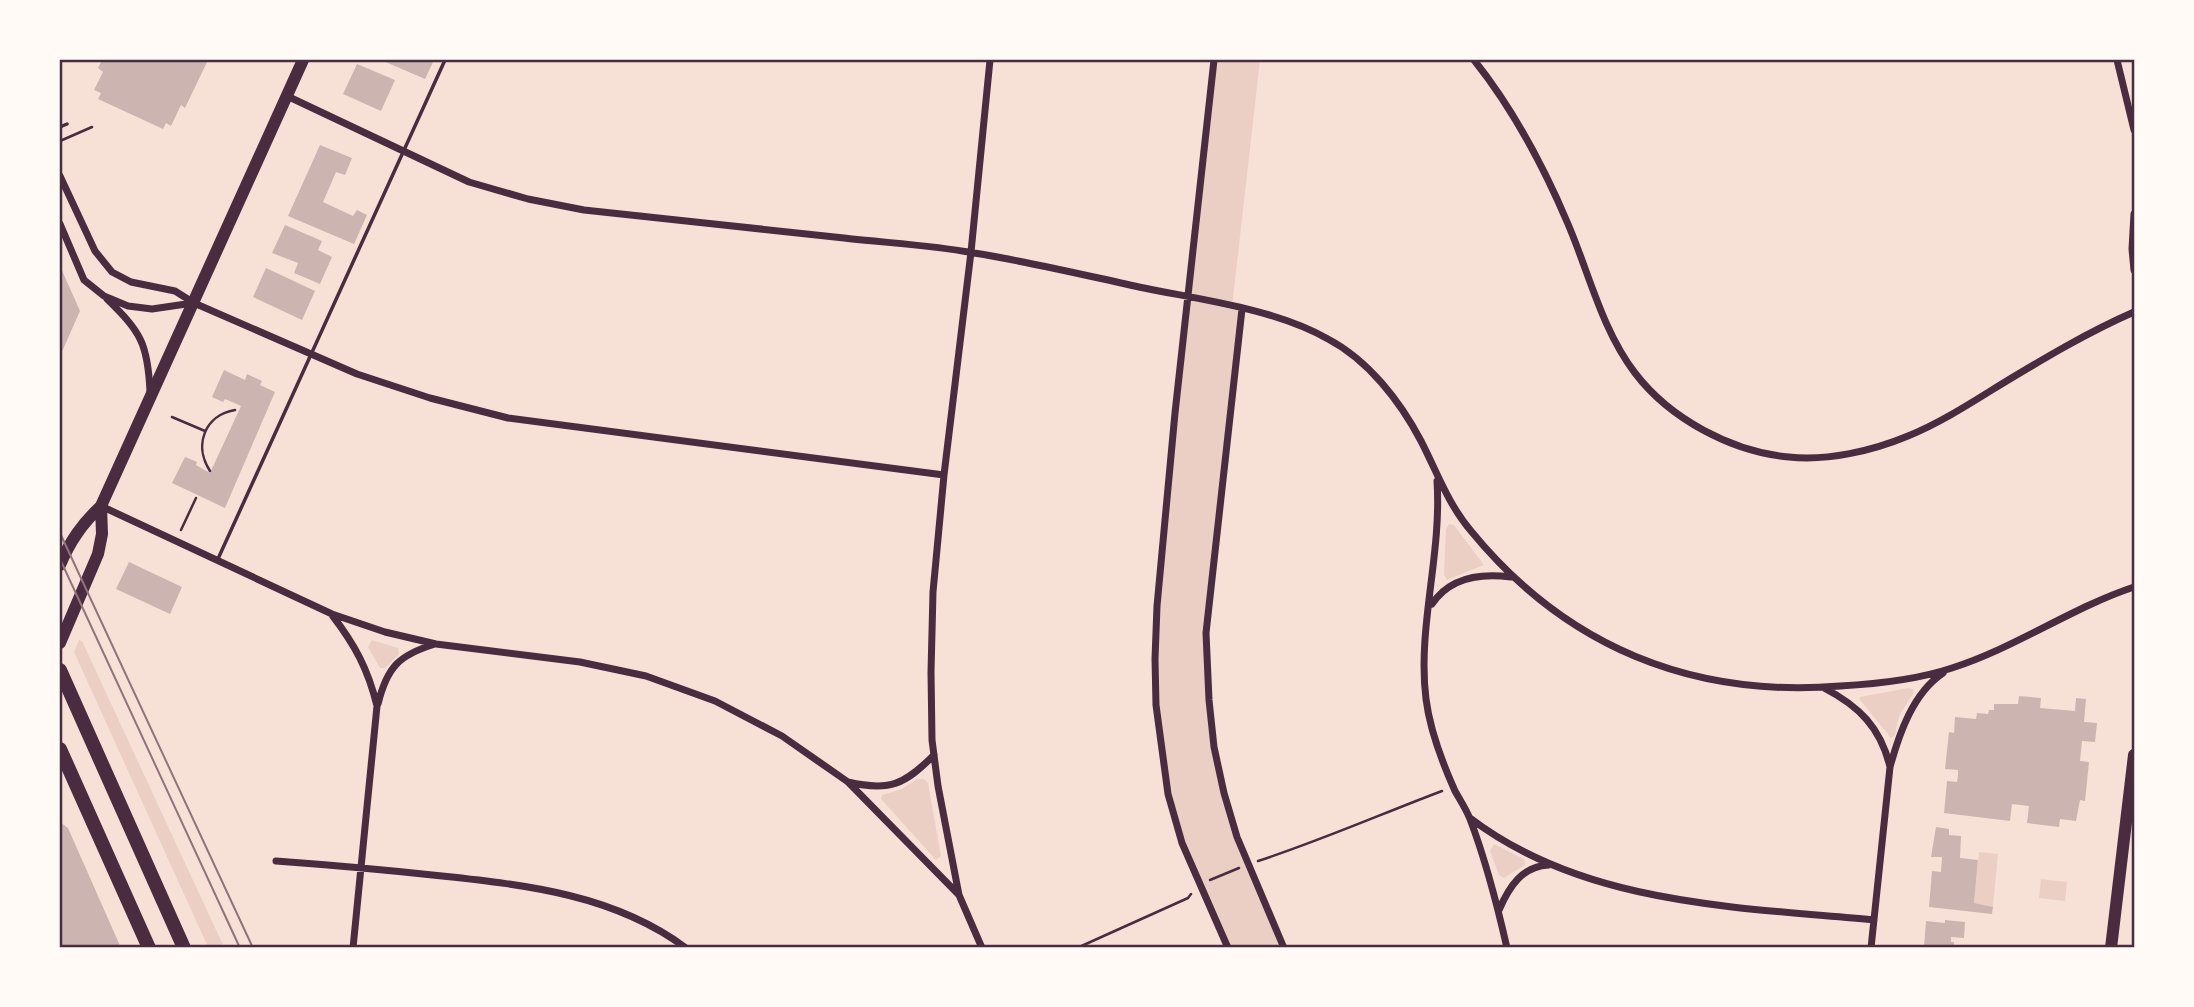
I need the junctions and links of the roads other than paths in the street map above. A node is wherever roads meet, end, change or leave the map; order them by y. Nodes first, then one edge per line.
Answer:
1 (303, 60) edge
2 (445, 60) edge
3 (990, 60) edge
4 (1214, 60) edge
5 (1474, 60) edge
6 (2117, 60) edge
7 (287, 96) junction
8 (67, 124) dead end
9 (60, 127) edge
10 (2134, 130) edge
11 (403, 151) junction
12 (60, 176) edge
13 (2134, 214) edge
14 (60, 224) edge
15 (971, 252) junction
16 (2134, 271) edge
17 (104, 296) junction
18 (1190, 297) junction
19 (194, 303) junction
20 (1242, 309) junction
21 (2134, 312) edge
22 (311, 354) junction
23 (150, 398) junction
24 (944, 475) junction
25 (1437, 477) junction
26 (101, 506) junction
27 (217, 561) junction
28 (60, 565) edge
29 (1512, 577) junction
30 (2134, 587) edge
31 (1430, 608) junction
32 (332, 614) junction
33 (60, 643) edge
34 (436, 644) junction
35 (1950, 669) junction
36 (62, 675) edge
37 (1824, 688) junction
38 (377, 706) junction
39 (60, 749) edge
40 (934, 755) junction
41 (2134, 755) edge
42 (1891, 767) junction
43 (848, 782) junction
44 (1469, 818) junction
45 (276, 861) dead end
46 (1553, 865) junction
47 (361, 867) junction
48 (959, 895) junction
49 (1499, 910) junction
50 (1874, 920) junction
51 (149, 947) edge
52 (184, 947) edge
53 (353, 947) edge
54 (686, 947) edge
55 (982, 947) edge
56 (1228, 947) edge
57 (1284, 947) edge
58 (1507, 947) edge
59 (1871, 947) edge
60 (2111, 947) edge

1 - 7 main road
2 - 11 lane
3 - 15 street
4 - 18 street
5 - 21 street
6 - 10 street
7 - 11 street
7 - 19 main road
8 - 9 lane
11 - 15 street
11 - 22 lane
12 - 19 street
13 - 16 street
14 - 17 street
15 - 18 street
15 - 24 street
17 - 19 street
17 - 23 street
18 - 20 street
18 - 56 street
19 - 22 street
19 - 23 main road
20 - 25 street
20 - 57 street
22 - 24 street
22 - 27 lane
23 - 26 main road
24 - 40 street
25 - 29 street
25 - 31 street
26 - 27 street
26 - 28 main road
26 - 33 main road
27 - 32 street
29 - 31 street
29 - 37 street
30 - 35 street
31 - 44 street
32 - 34 street
32 - 38 street
34 - 38 street
34 - 43 street
35 - 37 street
35 - 42 street
36 - 52 highway
37 - 42 street
38 - 47 street
39 - 51 highway
40 - 43 street
40 - 48 street
41 - 60 main road
42 - 50 street
43 - 48 street
44 - 46 street
44 - 49 street
45 - 47 street
46 - 49 street
46 - 50 street
47 - 53 street
47 - 54 street
48 - 55 street
49 - 58 street
50 - 59 street

